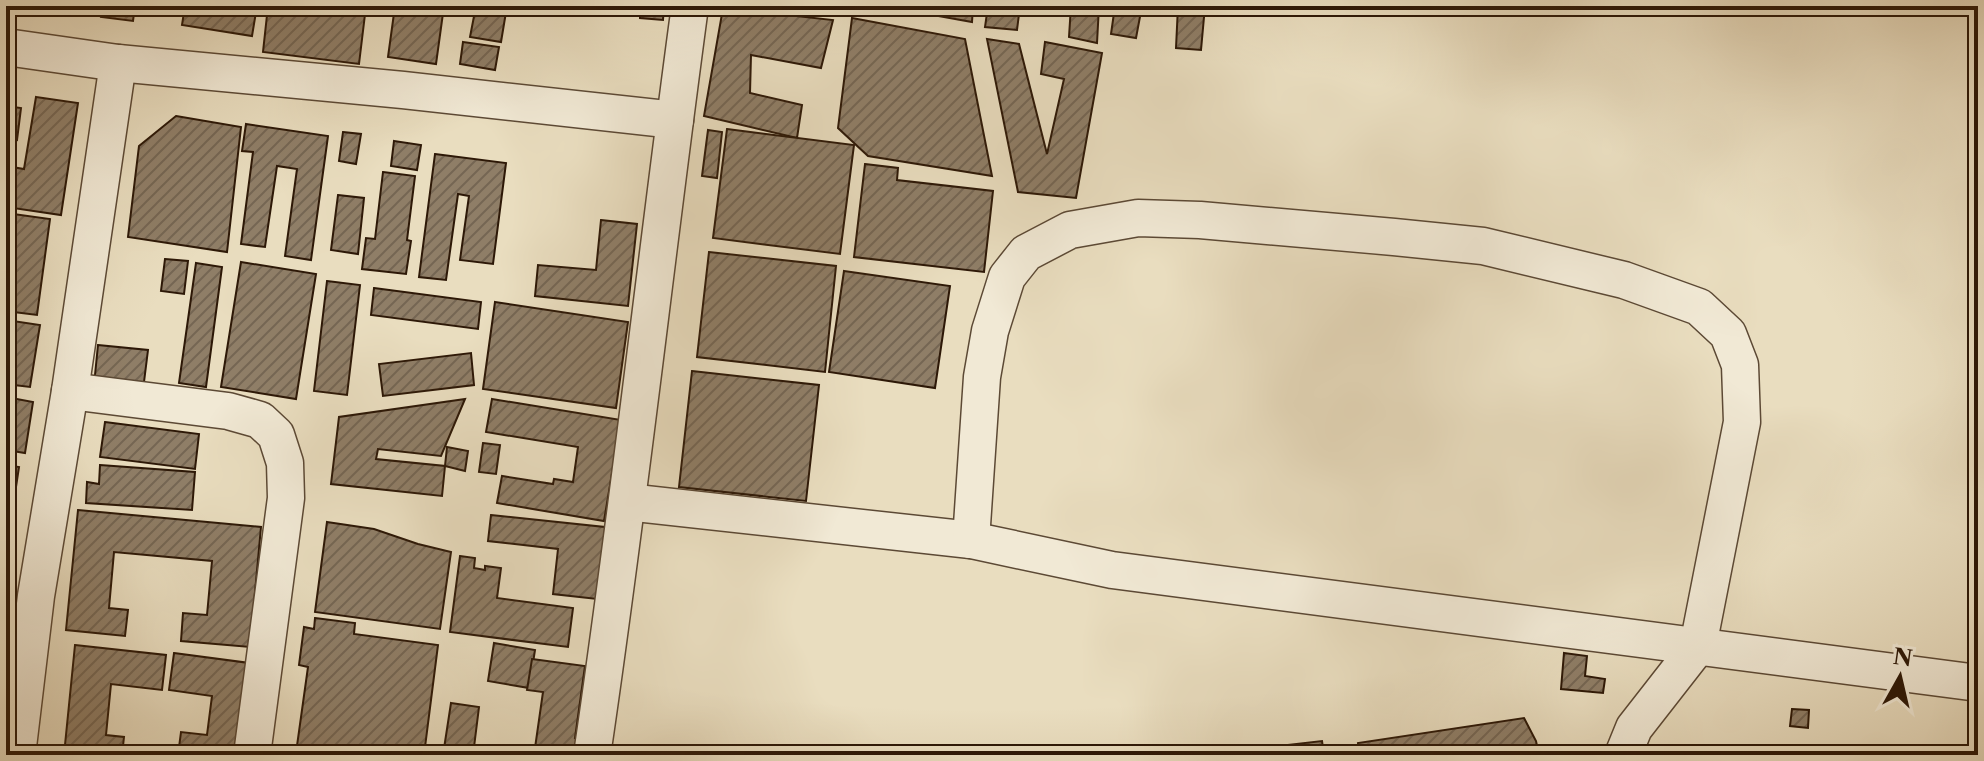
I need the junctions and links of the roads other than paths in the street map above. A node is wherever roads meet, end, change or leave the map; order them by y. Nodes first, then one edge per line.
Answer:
1 (690, 6) edge
2 (6, 47) edge
3 (118, 63) junction
4 (675, 120) junction
5 (70, 391) junction
6 (627, 502) junction
7 (971, 540) junction
8 (21, 595) edge
9 (1698, 646) junction
10 (1978, 683) edge
11 (17, 755) edge
12 (252, 755) edge
13 (592, 755) edge
14 (1623, 755) edge

1 - 4 street
2 - 3 street
3 - 4 street
3 - 5 street
4 - 6 street
5 - 8 street
5 - 12 street
6 - 7 street
6 - 13 street
7 - 9 street
7 - 9 street
8 - 11 street
9 - 10 street
9 - 14 street

